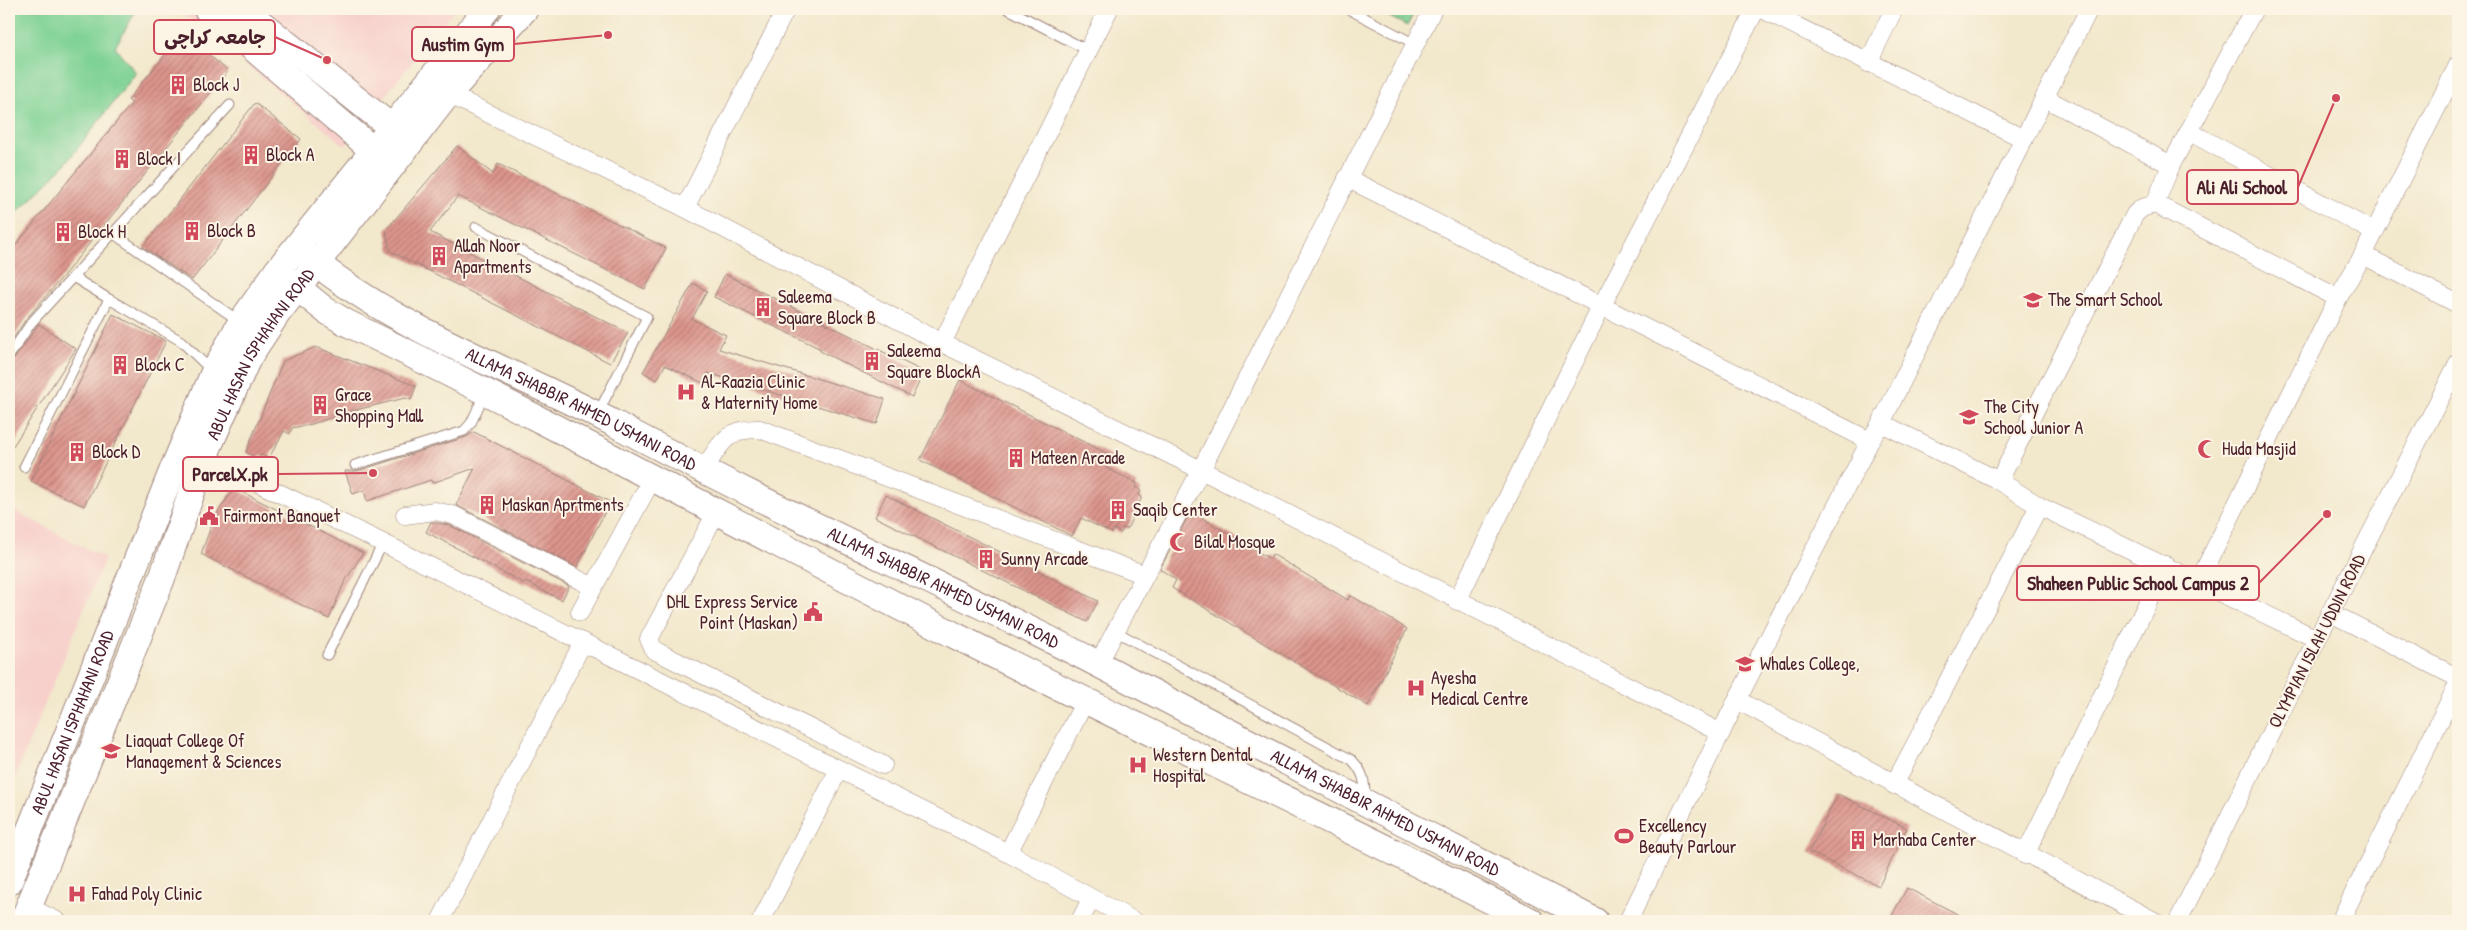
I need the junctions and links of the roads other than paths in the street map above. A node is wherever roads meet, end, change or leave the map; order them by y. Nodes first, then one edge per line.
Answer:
1 (207, 9) edge
2 (243, 9) edge
3 (488, 9) edge
4 (526, 9) edge
5 (786, 9) edge
6 (1008, 9) edge
7 (1110, 9) edge
8 (1348, 9) edge
9 (1433, 9) edge
10 (1756, 9) edge
11 (1762, 9) edge
12 (1894, 9) edge
13 (2089, 9) edge
14 (2254, 9) edge
15 (1416, 44) junction
16 (1089, 51) junction
17 (1868, 62) junction
18 (2458, 65) edge
19 (448, 94) junction
20 (2045, 98) junction
21 (230, 105) dead end
22 (392, 127) junction
23 (2190, 132) junction
24 (2024, 139) junction
25 (373, 150) junction
26 (2171, 165) junction
27 (1347, 178) junction
28 (2155, 204) junction
29 (685, 208) junction
30 (476, 227) dead end
31 (2374, 232) junction
32 (114, 234) junction
33 (296, 247) junction
34 (2363, 255) junction
35 (316, 264) junction
36 (277, 271) junction
37 (73, 277) junction
38 (297, 288) junction
39 (2338, 298) junction
40 (109, 299) junction
41 (2458, 304) edge
42 (1601, 307) junction
43 (241, 322) junction
44 (942, 343) junction
45 (9, 356) edge
46 (2458, 363) edge
47 (214, 372) junction
48 (486, 391) junction
49 (598, 414) junction
50 (1881, 423) junction
51 (1870, 441) junction
52 (204, 457) junction
53 (355, 465) dead end
54 (24, 467) dead end
55 (1200, 470) junction
56 (703, 471) junction
57 (652, 478) junction
58 (1999, 481) junction
59 (2039, 506) junction
60 (716, 512) junction
61 (405, 516) dead end
62 (383, 543) junction
63 (2166, 565) junction
64 (1145, 575) junction
65 (2199, 581) junction
66 (593, 587) junction
67 (1457, 601) junction
68 (580, 612) dead end
69 (2331, 612) junction
70 (1115, 630) junction
71 (2317, 638) junction
72 (583, 642) junction
73 (327, 655) dead end
74 (1098, 664) junction
75 (2458, 678) edge
76 (2458, 684) edge
77 (1737, 700) junction
78 (1084, 701) junction
79 (1721, 733) junction
80 (883, 765) dead end
81 (838, 771) junction
82 (1894, 785) junction
83 (1365, 803) junction
84 (1008, 853) junction
85 (2025, 854) junction
86 (9, 882) edge
87 (1091, 899) junction
88 (26, 914) edge
89 (2182, 920) edge
90 (57, 921) edge
91 (440, 921) edge
92 (761, 921) edge
93 (1080, 921) edge
94 (1134, 921) edge
95 (1531, 921) edge
96 (1595, 921) edge
97 (1628, 921) edge
98 (2154, 921) edge
99 (2340, 921) edge

1 - 25 main road
2 - 22 main road
3 - 22 main road, ABUL HASAN ISPHAHANI ROAD
4 - 19 main road, ABUL HASAN ISPHAHANI ROAD
5 - 29 street
6 - 16 lane
7 - 16 street
8 - 15 lane
9 - 15 street
10 - 42 street
11 - 17 street
12 - 17 street
13 - 20 street
14 - 23 street
15 - 27 street
16 - 44 street
17 - 24 street
18 - 31 street
19 - 29 street
19 - 35 main road, ABUL HASAN ISPHAHANI ROAD
20 - 24 street
20 - 26 street
21 - 32 lane
22 - 25 main road, ABUL HASAN ISPHAHANI ROAD
23 - 26 street
23 - 31 street
24 - 50 street
25 - 33 main road, ABUL HASAN ISPHAHANI ROAD
26 - 28 street
27 - 42 street
27 - 55 street
28 - 39 street
28 - 58 street
29 - 44 street
30 - 49 lane
31 - 34 street
32 - 37 lane
32 - 43 lane
33 - 35 main road, ALLAMA SHABBIR AHMED USMANI ROAD
33 - 36 main road, ABUL HASAN ISPHAHANI ROAD
34 - 39 street
34 - 41 street
35 - 38 main road, ABUL HASAN ISPHAHANI ROAD
35 - 49 main road, ALLAMA SHABBIR AHMED USMANI ROAD
36 - 38 main road, ALLAMA SHABBIR AHMED USMANI ROAD
36 - 43 main road, ABUL HASAN ISPHAHANI ROAD
37 - 40 lane
37 - 45 lane
38 - 48 main road, ALLAMA SHABBIR AHMED USMANI ROAD
38 - 52 main road, ABUL HASAN ISPHAHANI ROAD
39 - 65 street
40 - 47 lane
40 - 54 lane
42 - 51 street
42 - 67 street
43 - 47 main road, ABUL HASAN ISPHAHANI ROAD
44 - 55 street
46 - 69 street, OLYMPIAN ISLAH UDDIN ROAD
47 - 86 main road, ABUL HASAN ISPHAHANI ROAD
48 - 53 lane
48 - 57 main road, ALLAMA SHABBIR AHMED USMANI ROAD
49 - 56 main road, ALLAMA SHABBIR AHMED USMANI ROAD
50 - 51 street
50 - 58 street
51 - 77 street
52 - 62 street
52 - 88 main road, ABUL HASAN ISPHAHANI ROAD
55 - 64 street
55 - 67 street
56 - 64 street
56 - 74 main road, ALLAMA SHABBIR AHMED USMANI ROAD
57 - 60 main road, ALLAMA SHABBIR AHMED USMANI ROAD
57 - 66 street
58 - 59 street
59 - 63 street
59 - 82 street
60 - 78 main road, ALLAMA SHABBIR AHMED USMANI ROAD
60 - 80 street
61 - 66 street
62 - 72 street
62 - 73 lane
63 - 65 street
63 - 85 street
64 - 70 street
65 - 71 street
66 - 68 street
67 - 79 street
69 - 71 street, OLYMPIAN ISLAH UDDIN ROAD
69 - 75 street
70 - 74 street
70 - 83 lane
71 - 89 street, OLYMPIAN ISLAH UDDIN ROAD
72 - 81 street
72 - 91 street
74 - 83 main road, ALLAMA SHABBIR AHMED USMANI ROAD
76 - 99 street
77 - 79 street
77 - 82 street
78 - 84 street
78 - 95 main road, ALLAMA SHABBIR AHMED USMANI ROAD
79 - 97 street
81 - 84 street
81 - 92 street
82 - 85 street
83 - 96 main road, ALLAMA SHABBIR AHMED USMANI ROAD
84 - 87 street
85 - 98 street
87 - 93 street
87 - 94 street
88 - 90 street

